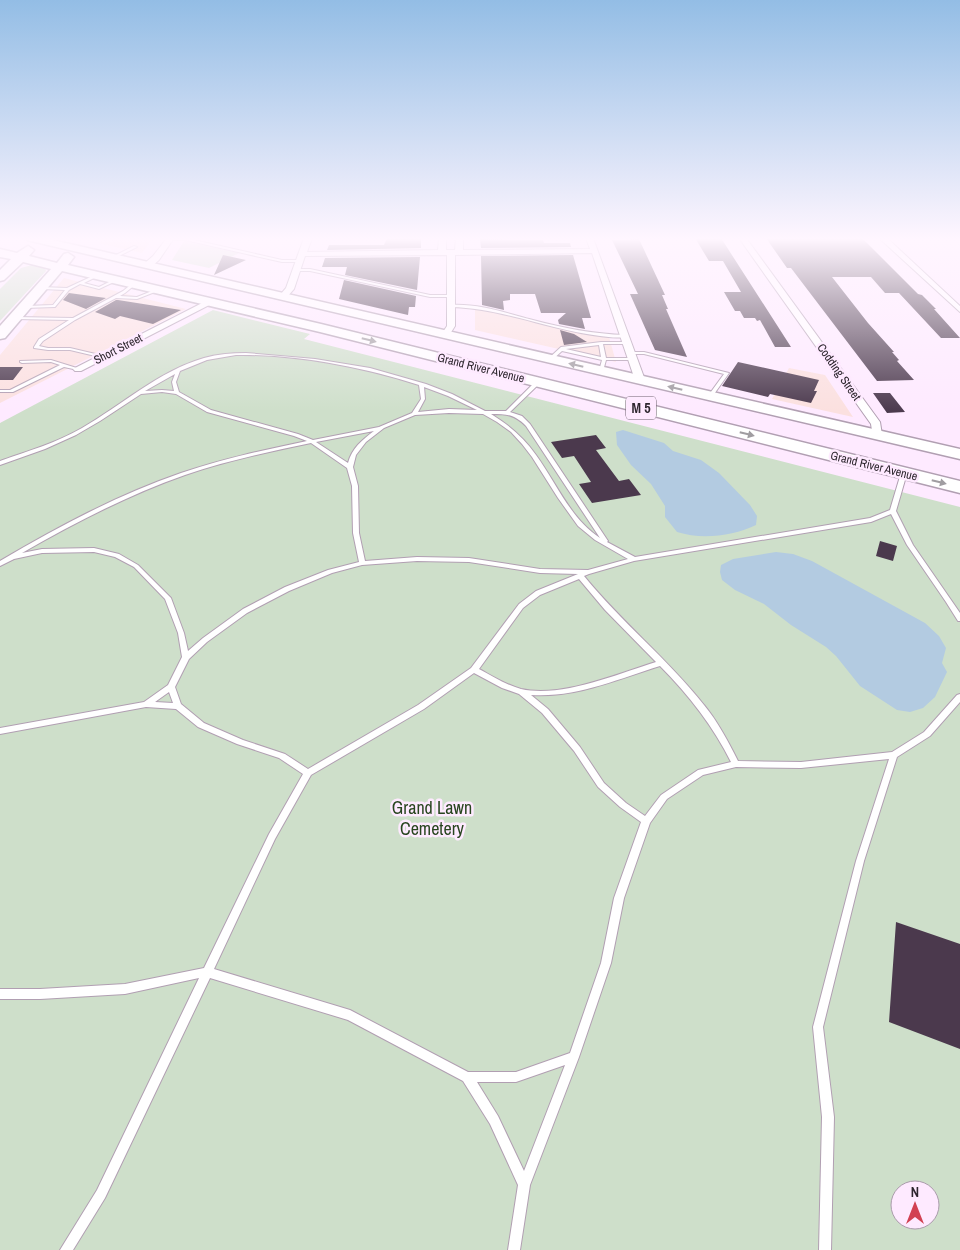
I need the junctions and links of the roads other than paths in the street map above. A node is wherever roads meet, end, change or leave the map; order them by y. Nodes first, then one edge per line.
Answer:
1 (35, 296) edge
2 (62, 296) edge
3 (138, 296) edge
4 (185, 296) edge
5 (287, 296) edge
6 (288, 296) edge
7 (451, 296) edge
8 (611, 296) edge
9 (785, 296) edge
10 (945, 296) edge
11 (116, 297) joint
12 (210, 302) junction
13 (451, 306) junction
14 (25, 307) junction
15 (244, 310) junction
16 (960, 310) edge
17 (353, 313) junction
18 (14, 318) junction
19 (74, 319) junction
20 (321, 328) junction
21 (0, 335) edge
22 (445, 335) junction
23 (626, 340) junction
24 (602, 343) junction
25 (555, 354) junction
26 (632, 356) junction
27 (102, 357) junction
28 (22, 362) dead end
29 (64, 365) junction
30 (602, 365) junction
31 (78, 369) joint
32 (178, 370) junction
33 (509, 375) junction
34 (640, 380) junction
35 (538, 382) junction
36 (421, 384) junction
37 (0, 391) edge
38 (140, 393) junction
39 (177, 393) junction
40 (710, 396) junction
41 (735, 402) junction
42 (483, 412) junction
43 (507, 413) junction
44 (414, 414) junction
45 (842, 426) junction
46 (382, 427) junction
47 (876, 435) junction
48 (311, 441) junction
49 (800, 447) junction
50 (960, 454) edge
51 (0, 463) edge
52 (350, 467) junction
53 (904, 473) junction
54 (960, 487) edge
55 (893, 511) junction
56 (607, 544) junction
57 (10, 558) junction
58 (634, 559) junction
59 (362, 563) junction
60 (0, 564) edge
61 (584, 574) junction
62 (960, 619) edge
63 (186, 656) junction
64 (661, 663) junction
65 (474, 670) junction
66 (172, 687) junction
67 (521, 692) junction
68 (960, 696) edge
69 (146, 704) junction
70 (178, 706) junction
71 (0, 732) edge
72 (894, 755) junction
73 (736, 764) junction
74 (308, 773) junction
75 (646, 821) junction
76 (207, 972) junction
77 (0, 994) edge
78 (574, 1057) junction
79 (467, 1077) junction
80 (524, 1185) junction
81 (66, 1250) edge
82 (514, 1250) edge
83 (826, 1250) edge

1 - 14 main road
2 - 14 lane
3 - 11 lane
4 - 12 main road, Grand River Avenue / M 5
5 - 15 main road
6 - 17 main road, Grand River Avenue / M 5
7 - 13 street
8 - 23 street
9 - 47 street, Codding Street
10 - 16 street
11 - 19 lane
12 - 15 main road, Grand River Avenue / M 5
12 - 27 street, Short Street
13 - 22 street
13 - 23 lane
14 - 18 main road
15 - 20 main road, Grand River Avenue / M 5
17 - 20 main road
17 - 22 main road, Grand River Avenue / M 5
18 - 19 lane
18 - 21 main road
19 - 27 lane
20 -> 33 main road, Grand River Avenue / M 5
22 - 25 main road, Grand River Avenue / M 5
23 - 24 lane
23 - 26 street
24 - 25 lane
24 - 30 lane
25 - 30 main road, Grand River Avenue / M 5
26 - 30 lane
26 - 34 street
26 - 40 lane
27 - 31 street, Short Street
28 - 29 lane
29 - 31 lane
29 - 37 lane
30 - 34 main road, Grand River Avenue / M 5
32 - 36 lane
32 - 38 lane
32 - 39 lane
33 - 35 main road, Grand River Avenue / M 5
33 - 41 main road
40 -> 34 main road, Grand River Avenue / M 5
35 - 43 lane
35 -> 49 main road, Grand River Avenue / M 5
36 - 42 lane
36 - 44 lane
38 - 39 lane
38 - 51 lane
39 - 48 lane
40 - 41 main road, Grand River Avenue / M 5
41 - 45 main road, Grand River Avenue / M 5
42 - 43 lane
42 - 44 lane
42 - 56 lane
43 - 56 lane
44 - 46 lane
45 - 47 main road, Grand River Avenue / M 5
45 - 49 main road
46 - 48 lane
46 - 52 lane
47 - 50 main road, Grand River Avenue / M 5
48 - 52 lane
48 - 57 lane
49 - 53 main road, Grand River Avenue / M 5
52 - 59 lane
53 -> 54 main road, Grand River Avenue / M 5
53 - 55 lane
55 - 58 lane
55 - 62 lane
56 - 58 lane
57 - 60 lane
57 - 63 lane
58 - 61 lane
59 - 61 lane
59 - 63 lane
61 - 64 lane
61 - 65 lane
63 - 66 lane
64 - 67 lane
64 - 73 lane
65 - 67 lane
65 - 74 lane
66 - 69 lane
66 - 70 lane
67 - 75 lane
68 - 72 lane
69 - 70 lane
69 - 71 lane
70 - 74 lane
72 - 73 lane
72 - 83 lane
73 - 75 lane
74 - 76 lane
75 - 78 lane
76 - 77 lane
76 - 79 lane
76 - 81 lane
78 - 79 lane
78 - 80 lane
79 - 80 lane
80 - 82 lane

